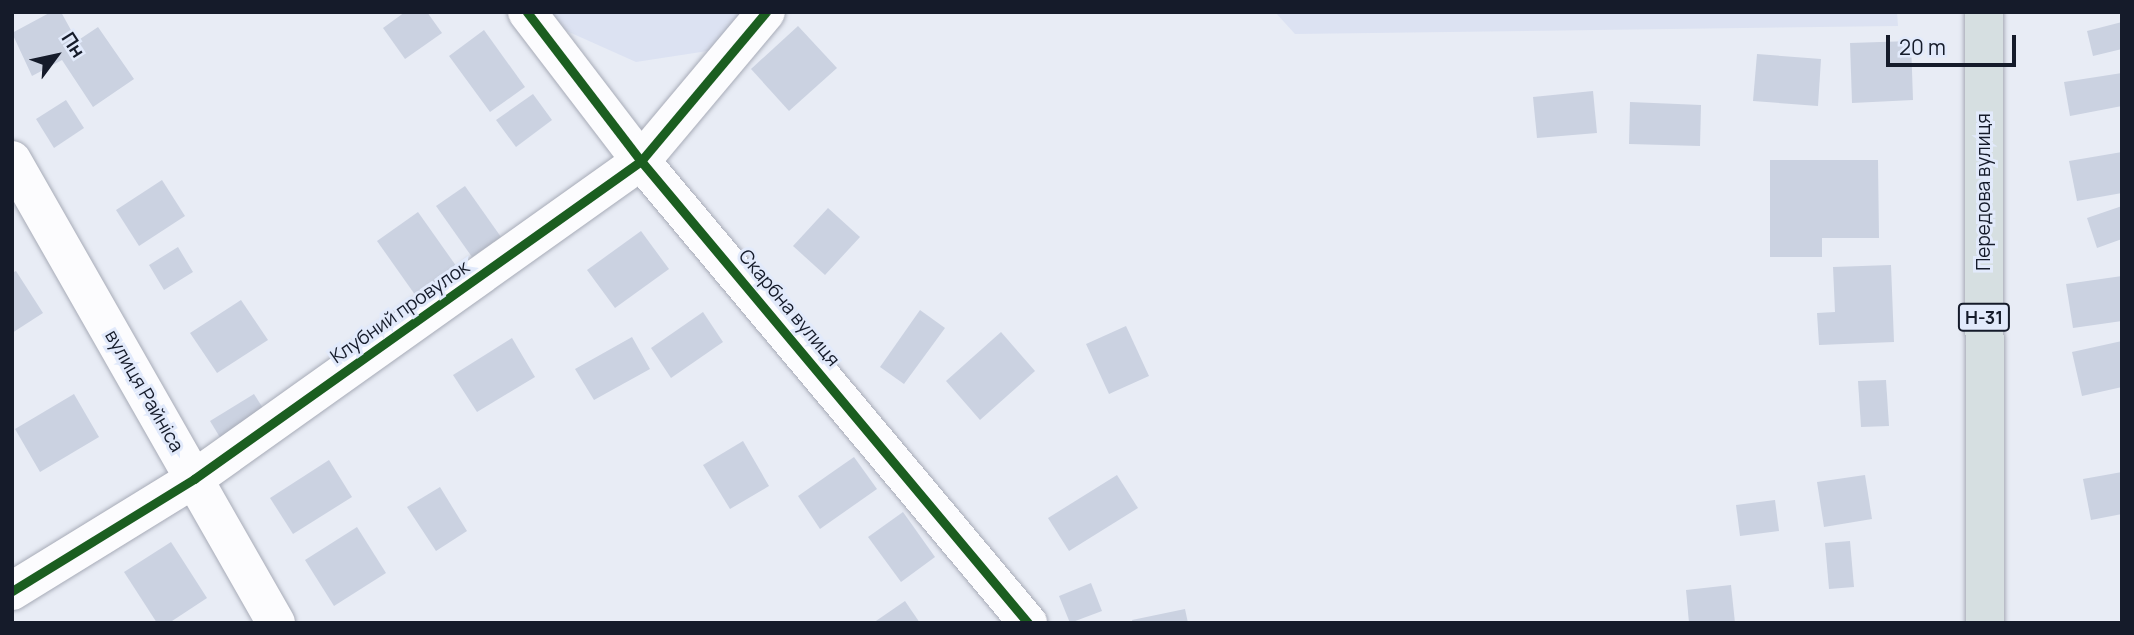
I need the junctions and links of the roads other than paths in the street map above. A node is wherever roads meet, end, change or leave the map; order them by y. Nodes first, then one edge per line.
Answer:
1 (527, 12) edge
2 (766, 12) edge
3 (1984, 12) edge
4 (12, 160) edge
5 (641, 161) junction
6 (194, 480) junction
7 (12, 591) edge
8 (276, 623) edge
9 (1028, 623) edge
10 (1985, 623) edge

1 - 5 street, Скарбна вулиця
2 - 5 street, Клубний провулок
3 - 10 main road, Передова вулиця / Н-31
4 - 6 street, вулиця Райніса
5 - 6 street, Клубний провулок
5 - 9 street, Скарбна вулиця
6 - 7 street, Клубний провулок
6 - 8 street, вулиця Райніса

